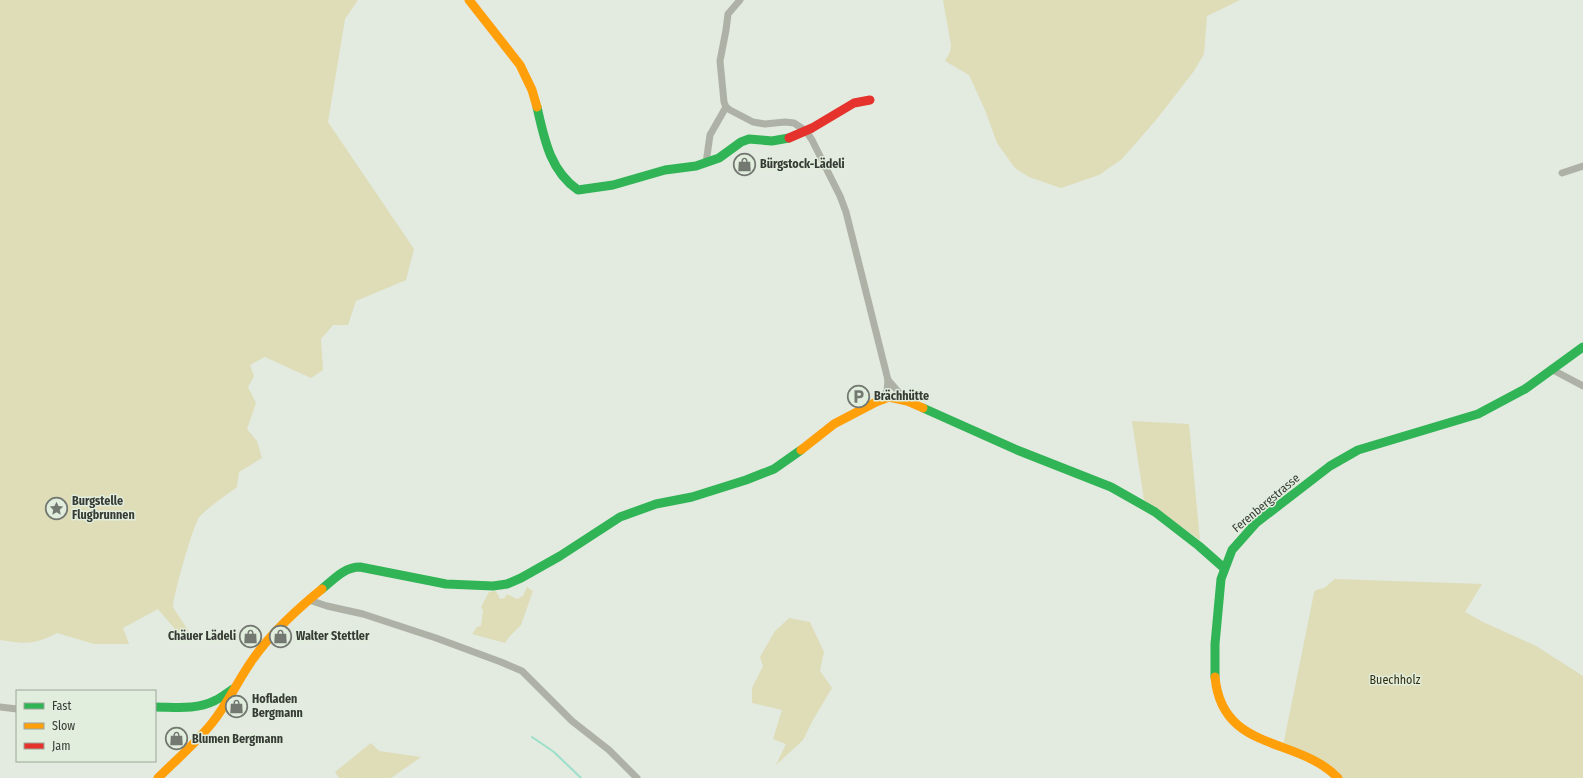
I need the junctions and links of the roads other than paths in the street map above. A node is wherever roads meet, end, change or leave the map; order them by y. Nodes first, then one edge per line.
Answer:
1 (468, 0) edge
2 (740, 0) edge
3 (870, 100) dead end
4 (726, 107) junction
5 (806, 131) junction
6 (706, 163) junction
7 (1583, 166) edge
8 (1562, 173) dead end
9 (1583, 347) edge
10 (1552, 369) junction
11 (888, 380) junction
12 (1583, 386) edge
13 (881, 399) junction
14 (905, 399) junction
15 (1224, 568) junction
16 (309, 600) junction
17 (235, 688) junction
18 (0, 707) edge
19 (156, 707) edge
20 (16, 709) edge
21 (158, 778) edge
22 (637, 778) edge
23 (1338, 778) edge

1 - 6 street
2 - 4 street
3 - 5 street
4 - 5 street
4 - 6 street
5 - 6 street
5 - 11 street
7 - 8 street
9 - 10 street, Ferenbergstrasse
10 - 12 street
10 - 15 street, Ferenbergstrasse
11 - 13 street
11 - 14 street
13 - 14 street
13 - 16 street
14 - 15 street
15 - 23 street, Ferenbergstrasse
16 - 17 street
16 - 22 street
17 - 19 street
17 - 21 street
18 - 20 street

